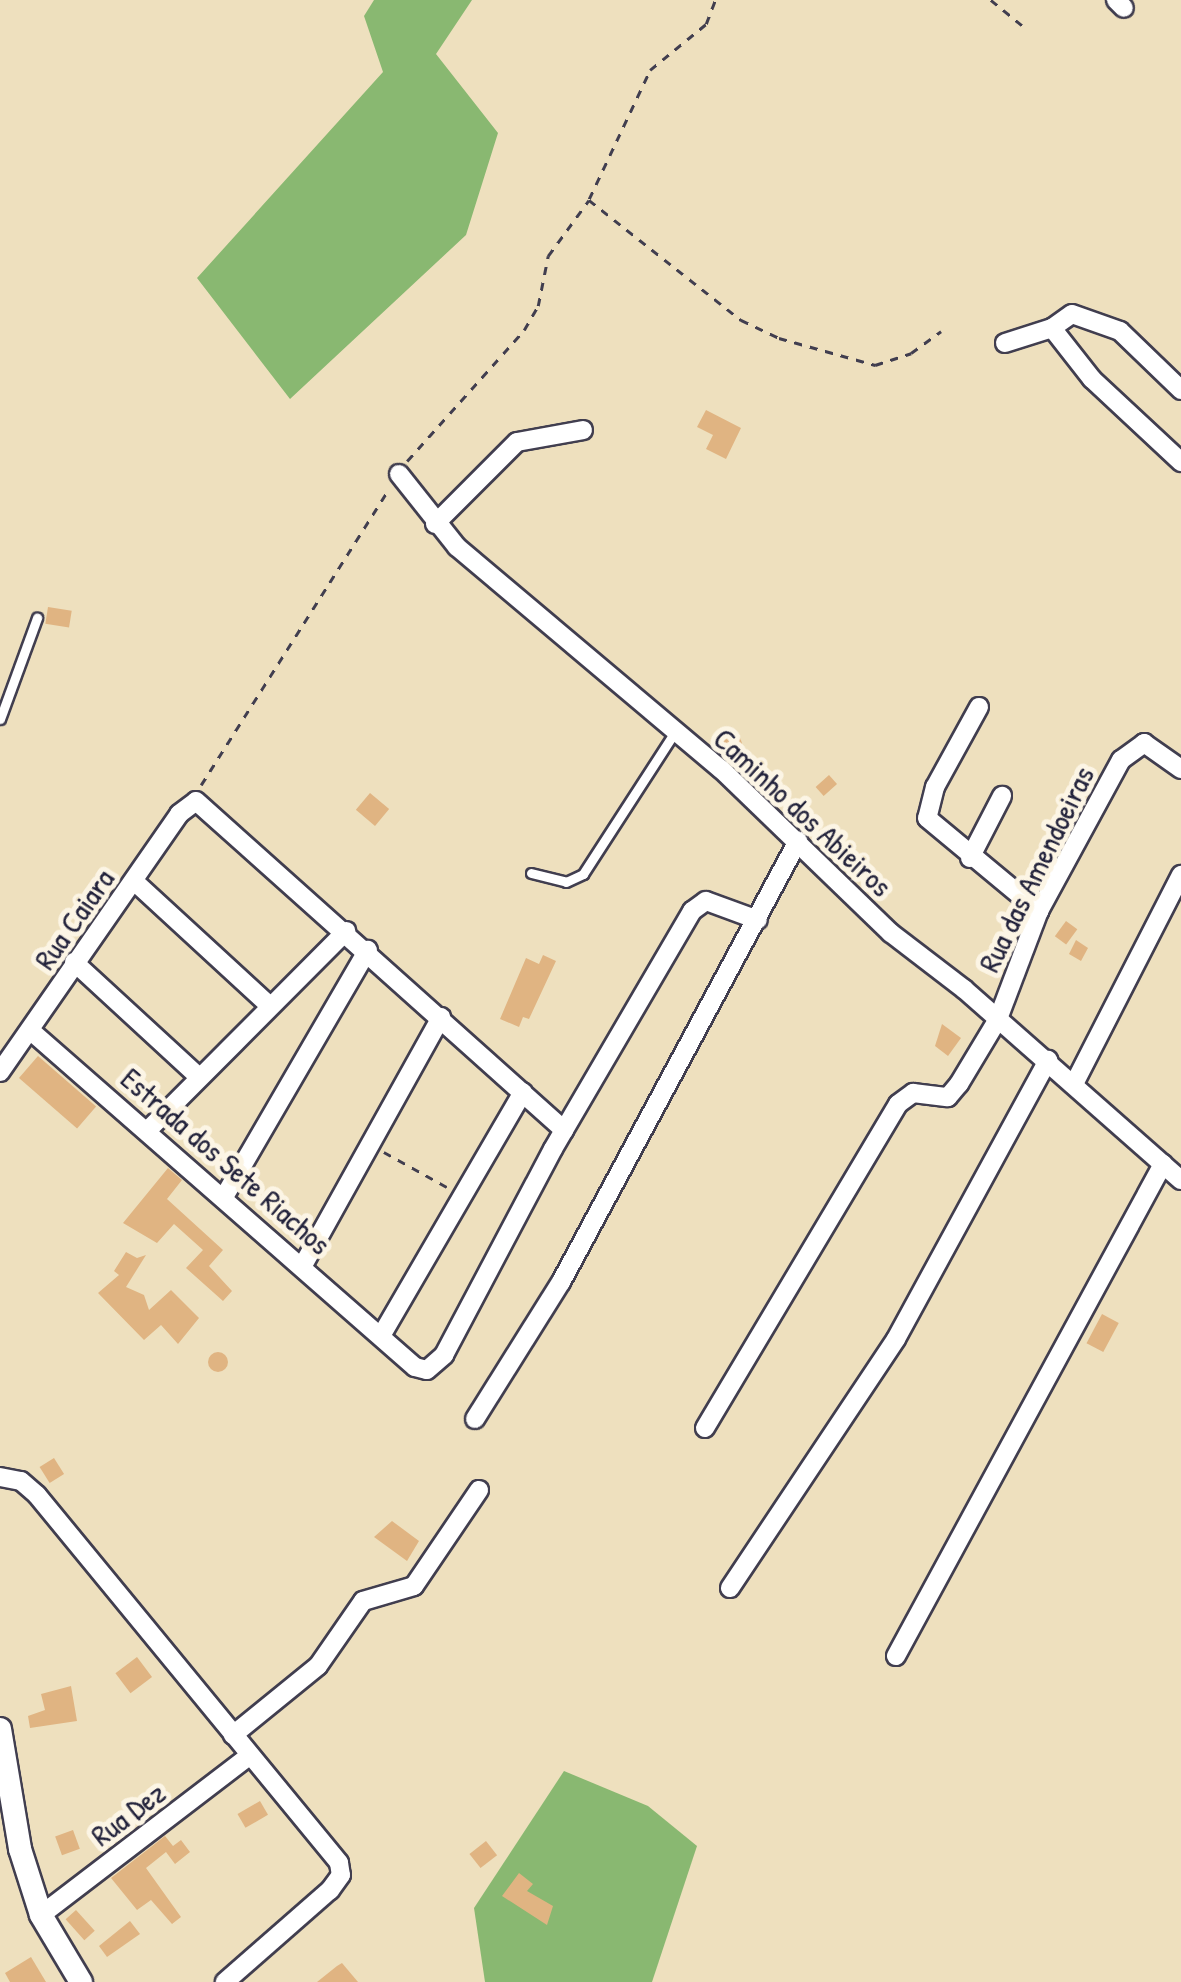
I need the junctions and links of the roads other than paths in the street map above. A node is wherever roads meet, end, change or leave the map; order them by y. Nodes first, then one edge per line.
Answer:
1 (1052, 328) junction
2 (1005, 344) dead end
3 (1181, 390) edge
4 (583, 430) dead end
5 (1181, 462) edge
6 (398, 474) dead end
7 (435, 524) junction
8 (37, 618) dead end
9 (979, 706) dead end
10 (0, 719) edge
11 (676, 730) junction
12 (1181, 770) edge
13 (1002, 796) dead end
14 (798, 841) junction
15 (970, 858) junction
16 (531, 873) dead end
17 (1181, 876) edge
18 (134, 881) junction
19 (1039, 911) junction
20 (758, 920) junction
21 (346, 931) junction
22 (368, 950) junction
23 (74, 962) junction
24 (269, 1005) junction
25 (441, 1017) junction
26 (998, 1019) junction
27 (32, 1031) junction
28 (1048, 1060) junction
29 (0, 1072) edge
30 (197, 1075) junction
31 (1074, 1084) junction
32 (523, 1092) junction
33 (148, 1130) junction
34 (564, 1130) junction
35 (1163, 1164) junction
36 (1181, 1180) edge
37 (224, 1197) junction
38 (302, 1267) junction
39 (381, 1336) junction
40 (475, 1419) dead end
41 (706, 1428) dead end
42 (0, 1476) edge
43 (479, 1490) dead end
44 (730, 1588) dead end
45 (896, 1656) dead end
46 (0, 1729) edge
47 (233, 1735) junction
48 (248, 1756) junction
49 (41, 1915) junction
50 (81, 1982) edge
51 (224, 1982) edge

1 - 2 street
1 - 3 street
1 - 5 street
4 - 7 street
6 - 7 street, Caminho dos Abieiros
7 - 11 street, Caminho dos Abieiros
8 - 10 lane
9 - 15 street
11 - 14 street, Caminho dos Abieiros
11 - 16 lane
12 - 19 street, Rua das Amendoeiras
13 - 15 street
14 - 20 street
14 - 26 street, Caminho dos Abieiros
15 - 19 street
17 - 31 street
18 - 21 street, Rua Caiara
18 - 23 street, Rua Caiara
18 - 24 street
19 - 26 street, Rua das Amendoeiras
20 - 34 street
20 - 40 street
21 - 22 street
21 - 24 street
22 - 25 street
22 - 37 street
23 - 27 street, Rua Caiara
23 - 30 street
24 - 30 street
25 - 32 street
25 - 38 street
26 - 28 street, Caminho dos Abieiros
26 - 41 street, Rua das Amendoeiras
27 - 29 street, Rua Caiara
27 - 33 street, Estrada dos Sete Riachos
28 - 31 street, Caminho dos Abieiros
28 - 44 street
30 - 33 street
31 - 35 street, Caminho dos Abieiros
32 - 34 street
32 - 39 street
33 - 37 street, Estrada dos Sete Riachos
34 - 39 street, Estrada dos Sete Riachos
35 - 36 street, Caminho dos Abieiros
35 - 45 street
37 - 38 street, Estrada dos Sete Riachos
38 - 39 street, Estrada dos Sete Riachos
42 - 47 street
43 - 47 street
46 - 49 street
47 - 48 street
48 - 49 street, Rua Dez
48 - 51 street
49 - 50 street

